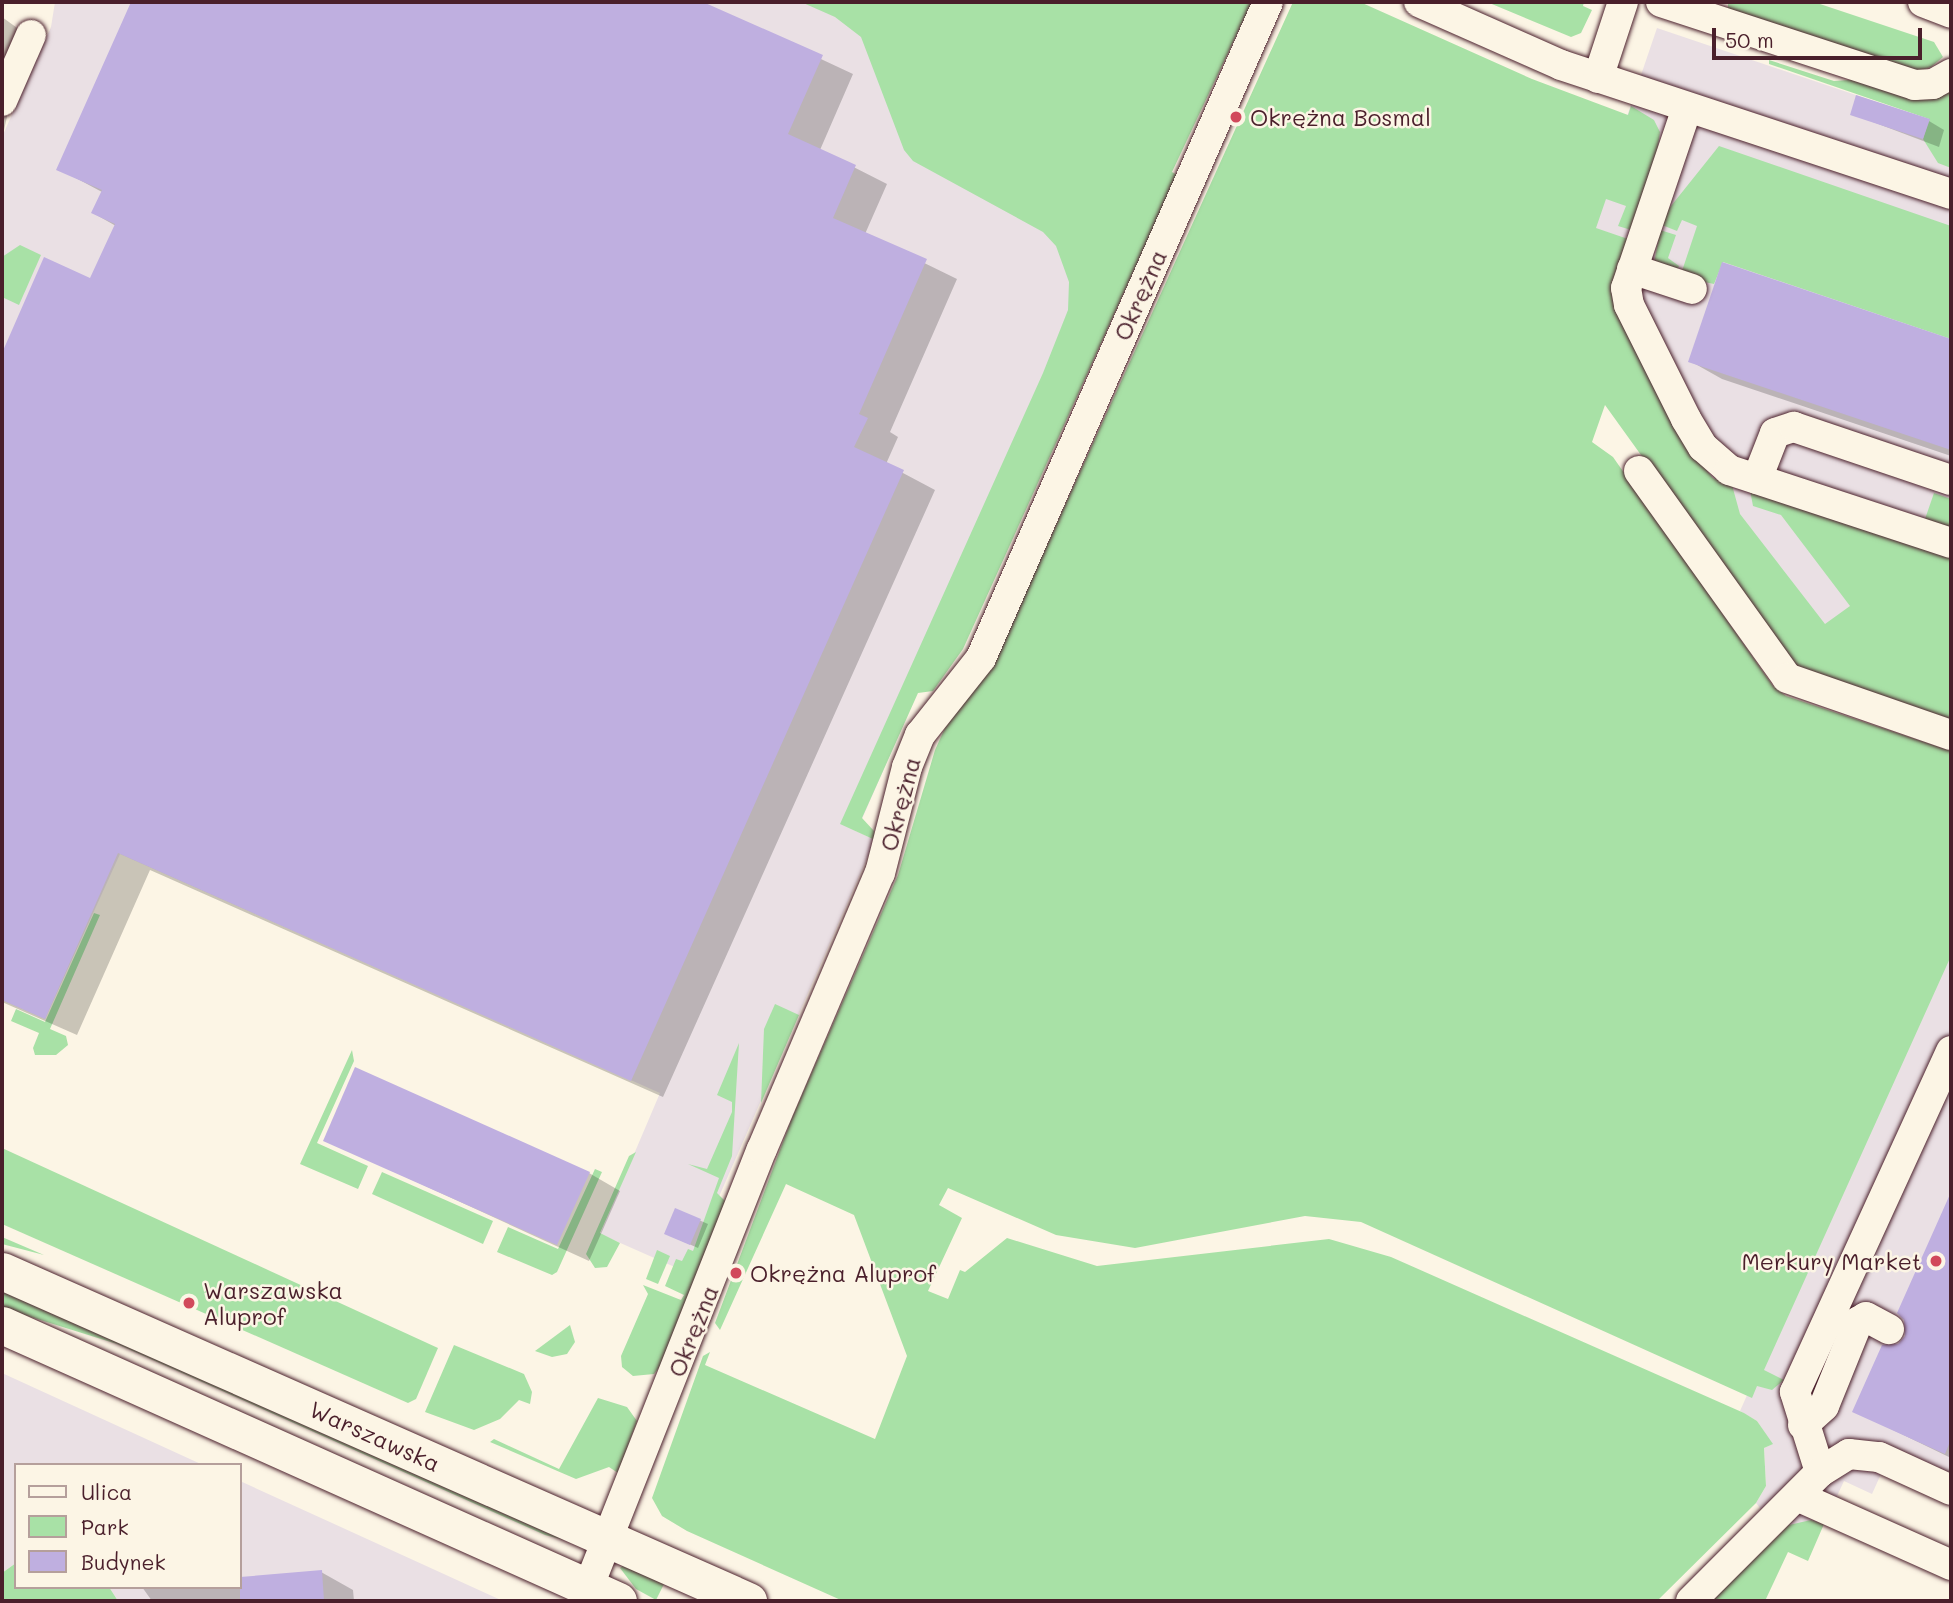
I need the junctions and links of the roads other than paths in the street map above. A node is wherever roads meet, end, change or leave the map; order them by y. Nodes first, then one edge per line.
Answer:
1 (1268, 2) edge
2 (1419, 2) edge
3 (1623, 2) edge
4 (1661, 2) edge
5 (1923, 2) edge
6 (1951, 13) edge
7 (31, 35) dead end
8 (1951, 74) edge
9 (1598, 78) junction
10 (2, 102) edge
11 (1687, 108) junction
12 (1951, 194) edge
13 (1632, 270) junction
14 (1692, 289) dead end
15 (1639, 471) dead end
16 (1757, 479) junction
17 (1951, 480) edge
18 (1951, 543) edge
19 (1951, 735) edge
20 (1951, 1051) edge
21 (2, 1271) edge
22 (2, 1325) edge
23 (1889, 1329) dead end
24 (1803, 1425) junction
25 (1820, 1472) junction
26 (1951, 1490) edge
27 (1797, 1496) junction
28 (608, 1540) junction
29 (1951, 1565) edge
30 (603, 1595) edge
31 (748, 1601) edge
32 (1691, 1601) edge

1 - 28 street, Okrężna
2 - 9 street
3 - 9 street
4 - 8 street
5 - 6 street
7 - 10 street
9 - 11 street
11 - 12 street
11 - 13 street
13 - 14 street
13 - 16 street
15 - 19 street
16 - 17 street
16 - 18 street
20 - 24 street
21 - 28 main road, Warszawska
22 - 30 main road
23 - 24 street
24 - 25 street
25 - 26 street
25 - 27 street
27 - 29 street
27 - 32 street
28 - 30 street, Okrężna
28 - 31 main road, Warszawska

